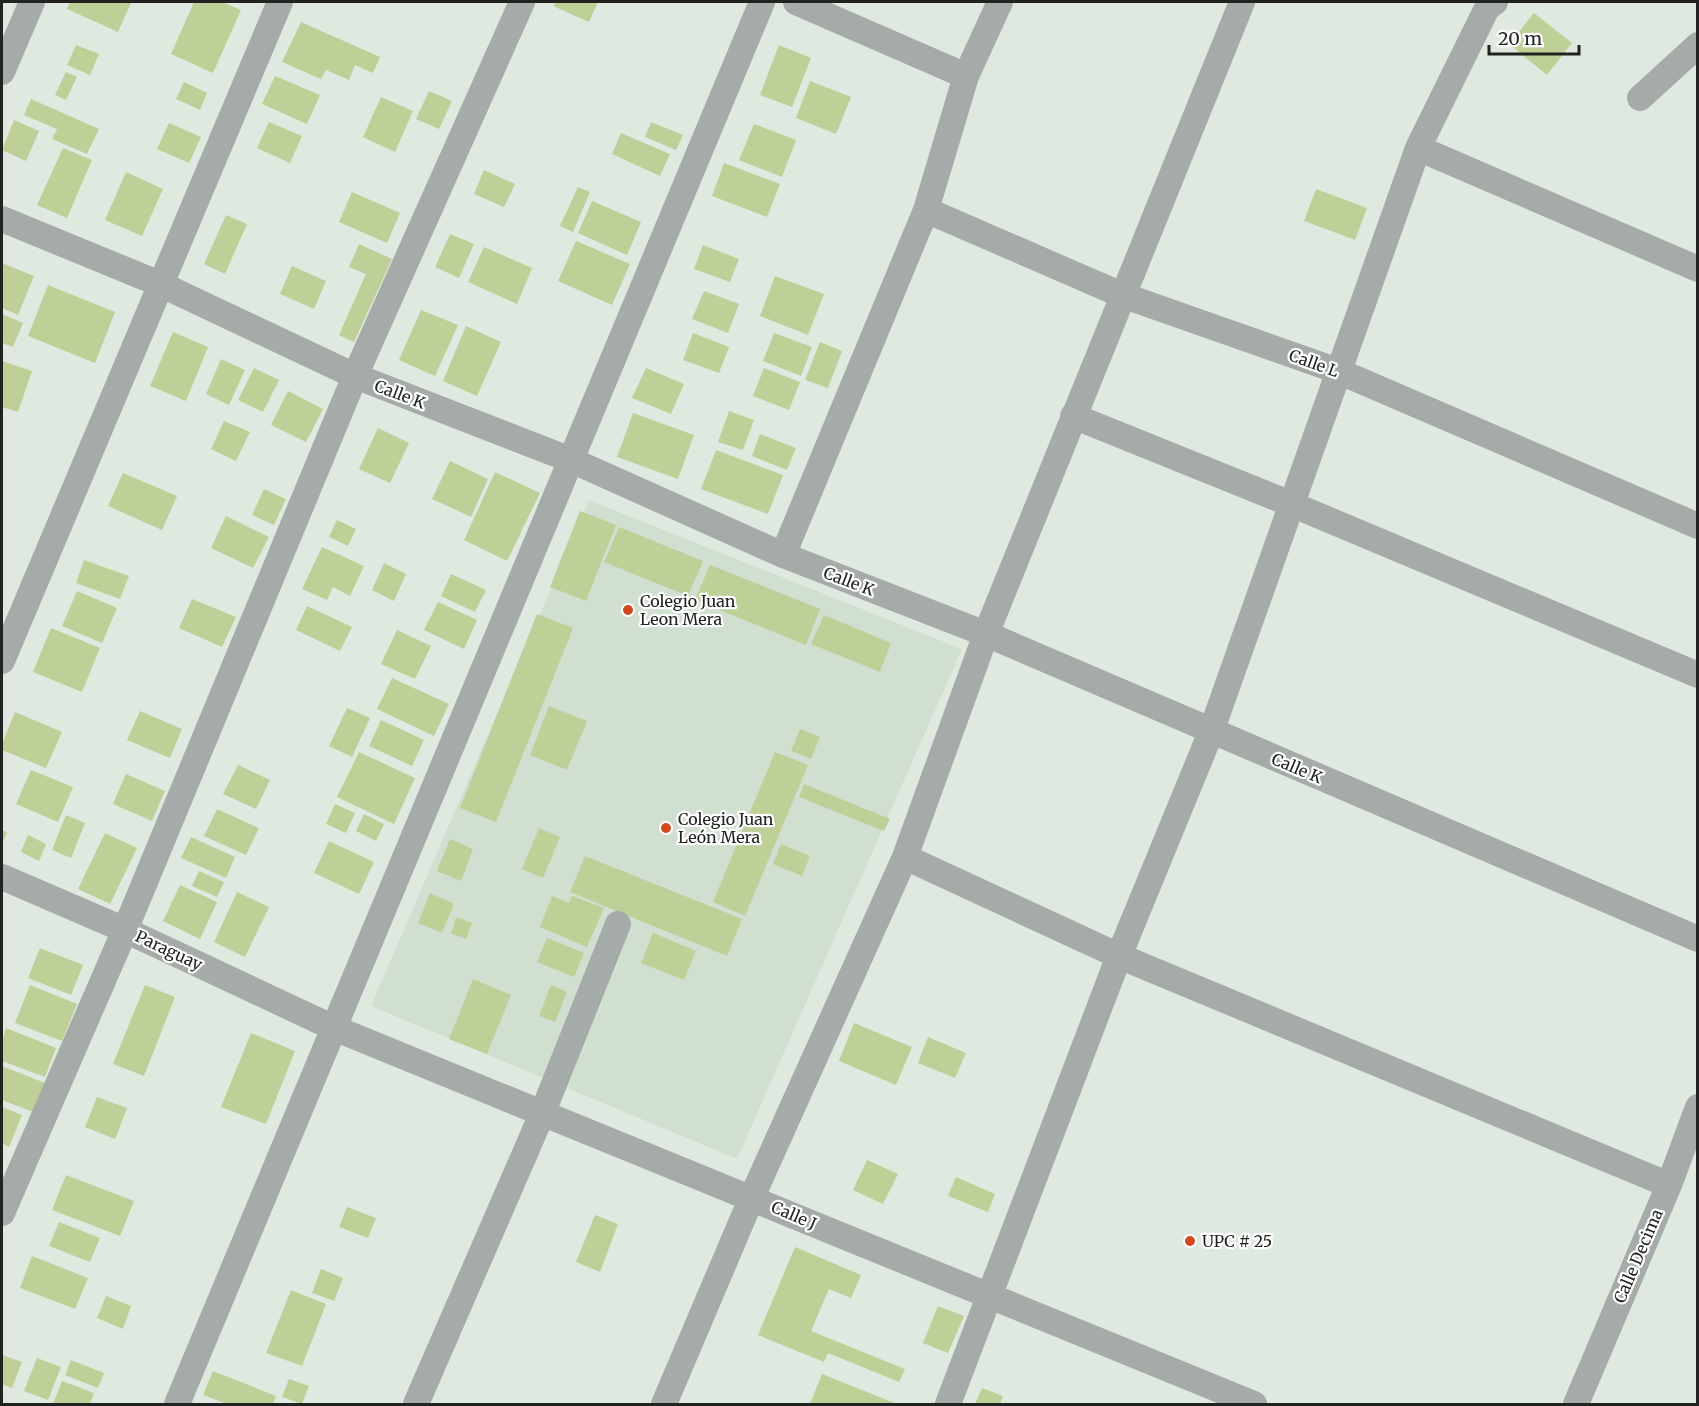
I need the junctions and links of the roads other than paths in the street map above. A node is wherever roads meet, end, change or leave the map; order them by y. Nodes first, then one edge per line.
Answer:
1 (32, 2) edge
2 (280, 2) edge
3 (522, 2) edge
4 (762, 2) edge
5 (796, 2) edge
6 (1000, 2) edge
7 (1242, 2) edge
8 (1495, 2) edge
9 (1698, 45) edge
10 (2, 72) edge
11 (966, 76) junction
12 (1640, 98) dead end
13 (1418, 148) junction
14 (926, 210) junction
15 (2, 219) edge
16 (1698, 269) edge
17 (160, 284) junction
18 (1122, 295) junction
19 (1338, 371) junction
20 (356, 376) junction
21 (1073, 416) junction
22 (570, 460) junction
23 (1292, 504) junction
24 (1698, 526) edge
25 (783, 555) junction
26 (986, 634) junction
27 (2, 662) edge
28 (1698, 675) edge
29 (1211, 732) junction
30 (905, 857) junction
31 (2, 877) edge
32 (618, 924) dead end
33 (125, 930) junction
34 (1698, 939) edge
35 (1119, 956) junction
36 (334, 1028) junction
37 (1698, 1107) edge
38 (542, 1114) junction
39 (1668, 1185) junction
40 (752, 1197) junction
41 (2, 1213) edge
42 (989, 1298) junction
43 (177, 1404) edge
44 (416, 1404) edge
45 (664, 1404) edge
46 (948, 1404) edge
47 (1254, 1404) edge
48 (1576, 1404) edge

1 - 10 street
2 - 17 street
3 - 20 street
4 - 22 street
5 - 11 street
6 - 11 street
7 - 18 street
8 - 13 street
9 - 12 street
11 - 14 street
13 - 16 street
13 - 19 street
14 - 18 street, Calle L
14 - 25 street
15 - 17 street, Calle K
17 - 20 street, Calle K
17 - 27 street
18 - 19 street, Calle L
18 - 21 street
19 - 23 street
19 - 24 street, Calle L
20 - 22 street, Calle K
20 - 33 street
21 - 23 street
21 - 26 street
22 - 25 street, Calle K
22 - 36 street
23 - 28 street
23 - 29 street
25 - 26 street, Calle K
26 - 29 street, Calle K
26 - 30 street
29 - 34 street, Calle K
29 - 35 street
30 - 35 street
30 - 40 street
31 - 33 street, Paraguay
32 - 38 street
33 - 36 street, Paraguay
33 - 41 street
35 - 39 street
35 - 42 street
36 - 38 street, Calle J
36 - 43 street
37 - 39 street, Calle Decima
38 - 40 street, Calle J
38 - 44 street
39 - 48 street, Calle Decima
40 - 42 street, Calle J
40 - 45 street
42 - 46 street
42 - 47 street, Calle J

